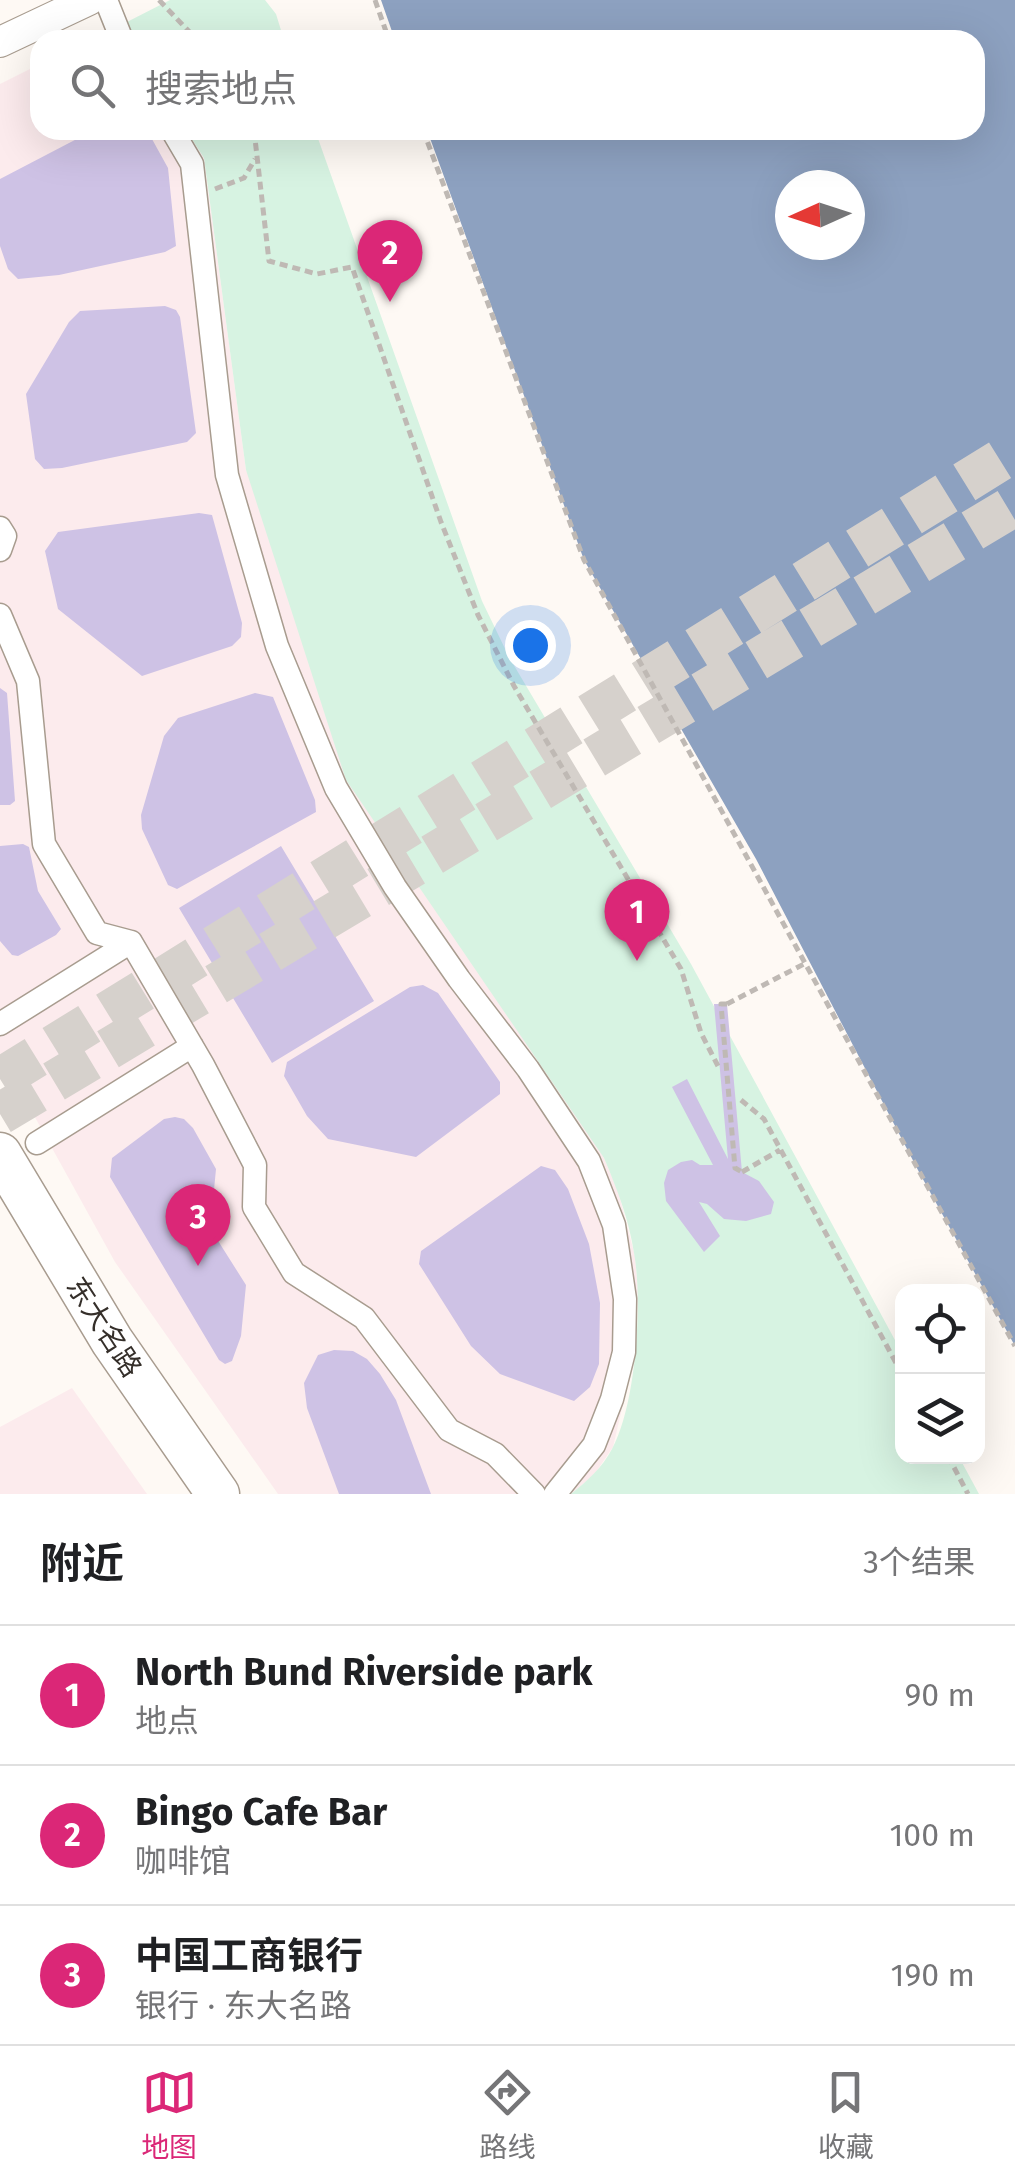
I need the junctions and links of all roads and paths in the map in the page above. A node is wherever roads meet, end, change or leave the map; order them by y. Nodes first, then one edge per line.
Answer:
1 (89, 0) edge
2 (106, 0) edge
3 (159, 0) edge
4 (374, 0) edge
5 (36, 11) edge
6 (118, 30) edge
7 (188, 30) edge
8 (386, 30) edge
9 (0, 42) edge
10 (178, 140) edge
11 (255, 140) edge
12 (427, 140) edge
13 (257, 156) junction
14 (196, 195) junction
15 (0, 528) edge
16 (0, 550) edge
17 (0, 616) edge
18 (131, 942) junction
19 (804, 964) junction
20 (0, 1024) edge
21 (192, 1046) junction
22 (718, 1066) dead end
23 (741, 1100) dead end
24 (19, 1148) edge
25 (780, 1150) junction
26 (1015, 1346) edge
27 (895, 1361) edge
28 (952, 1464) edge
29 (218, 1494) edge
30 (534, 1494) edge
31 (555, 1494) edge
32 (968, 1494) edge

1 - 5 street
2 - 6 street
3 - 7 path
4 - 8 path
5 - 9 street
10 - 14 street
11 - 13 path
12 - 19 path
13 - 14 path
13 - 22 path
14 - 31 street
15 - 16 street
17 - 18 street
18 - 20 street
18 - 21 street
19 - 25 path, bridge
19 - 26 path
21 - 24 street
21 - 30 street
23 - 25 path
24 - 29 main road, 东大名路
25 - 27 path
28 - 32 path

